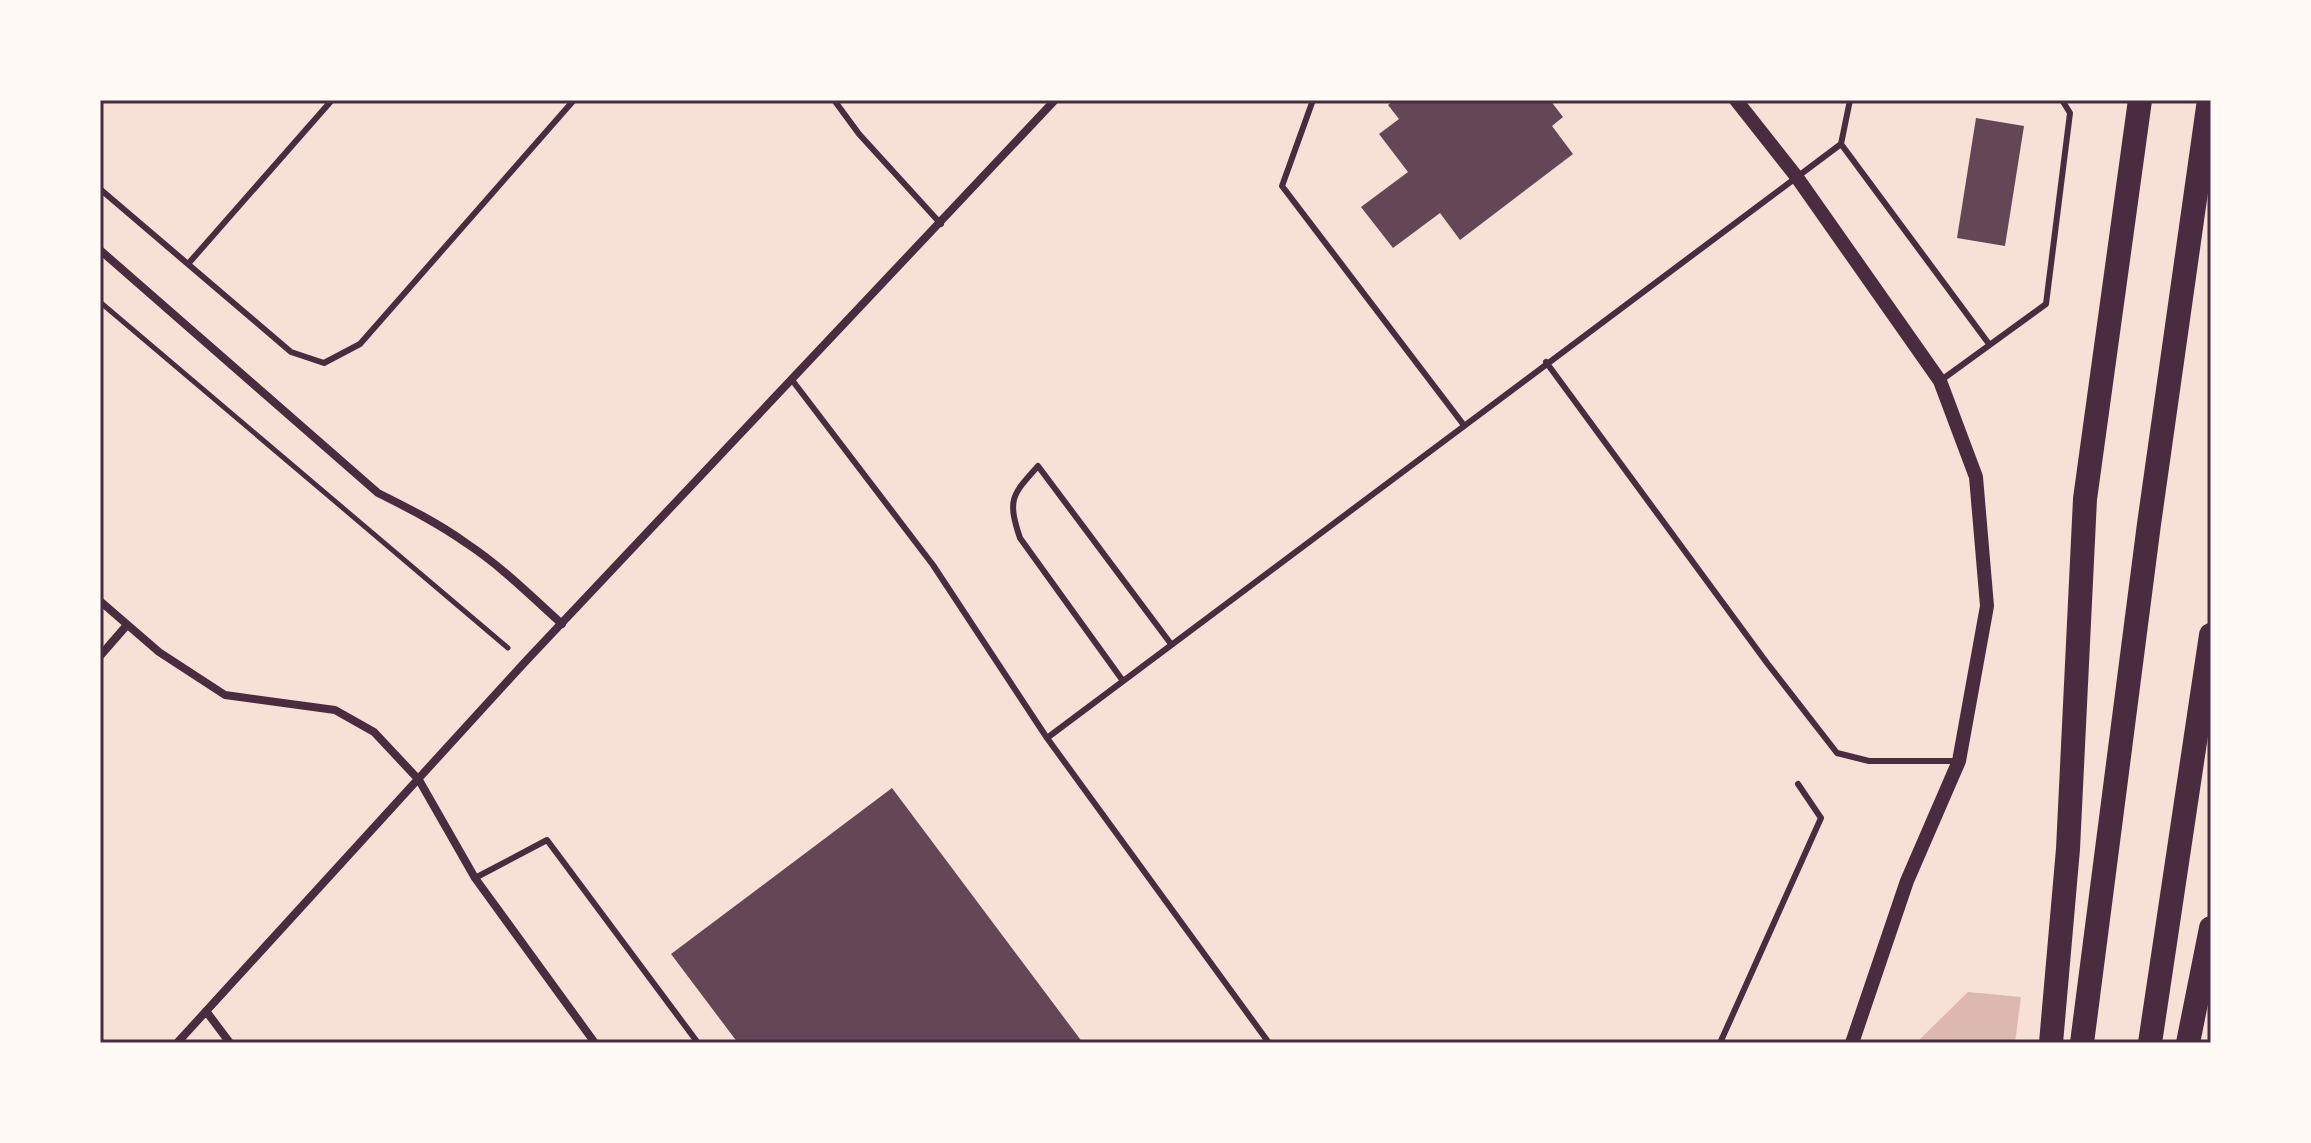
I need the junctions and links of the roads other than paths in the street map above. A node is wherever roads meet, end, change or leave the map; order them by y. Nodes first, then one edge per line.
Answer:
1 (332, 100) edge
2 (574, 100) edge
3 (834, 100) edge
4 (1055, 100) edge
5 (1313, 100) edge
6 (1736, 100) edge
7 (1850, 100) edge
8 (2062, 100) edge
9 (2140, 100) edge
10 (2209, 100) edge
11 (1841, 144) junction
12 (1796, 176) junction
13 (100, 189) edge
14 (941, 224) junction
15 (100, 250) edge
16 (188, 264) junction
17 (1989, 344) junction
18 (1546, 362) junction
19 (792, 380) junction
20 (1940, 381) junction
21 (1463, 424) junction
22 (100, 601) edge
23 (562, 624) junction
24 (127, 625) junction
25 (2211, 635) edge
26 (1171, 644) junction
27 (100, 656) edge
28 (1123, 681) junction
29 (1047, 738) junction
30 (1959, 761) junction
31 (419, 780) junction
32 (1798, 784) dead end
33 (475, 878) junction
34 (2211, 928) edge
35 (206, 1011) junction
36 (177, 1043) edge
37 (230, 1043) edge
38 (595, 1043) edge
39 (698, 1043) edge
40 (1269, 1043) edge
41 (1720, 1043) edge
42 (1852, 1043) edge
43 (2051, 1043) edge
44 (2082, 1043) edge
45 (2150, 1043) edge
46 (2188, 1043) edge

1 - 16 lane
2 - 16 lane
3 - 14 lane
4 - 14 street
5 - 21 lane
6 - 12 street
7 - 11 lane
8 - 17 lane
9 - 43 highway
10 - 44 highway
11 - 12 lane
11 - 17 lane
12 - 18 lane
12 - 20 street
13 - 16 lane
14 - 19 street
15 - 23 street
17 - 20 lane
18 - 21 lane
18 - 30 lane
19 - 23 street
19 - 29 lane
20 - 30 street
21 - 26 lane
22 - 24 street
23 - 31 street
24 - 27 street
24 - 31 street
25 - 45 highway
26 - 28 lane
26 - 28 lane
28 - 29 lane
29 - 40 lane
30 - 42 street
31 - 33 street
31 - 35 street
32 - 41 lane
33 - 38 street
33 - 39 lane
34 - 46 highway
35 - 36 street
35 - 37 street

